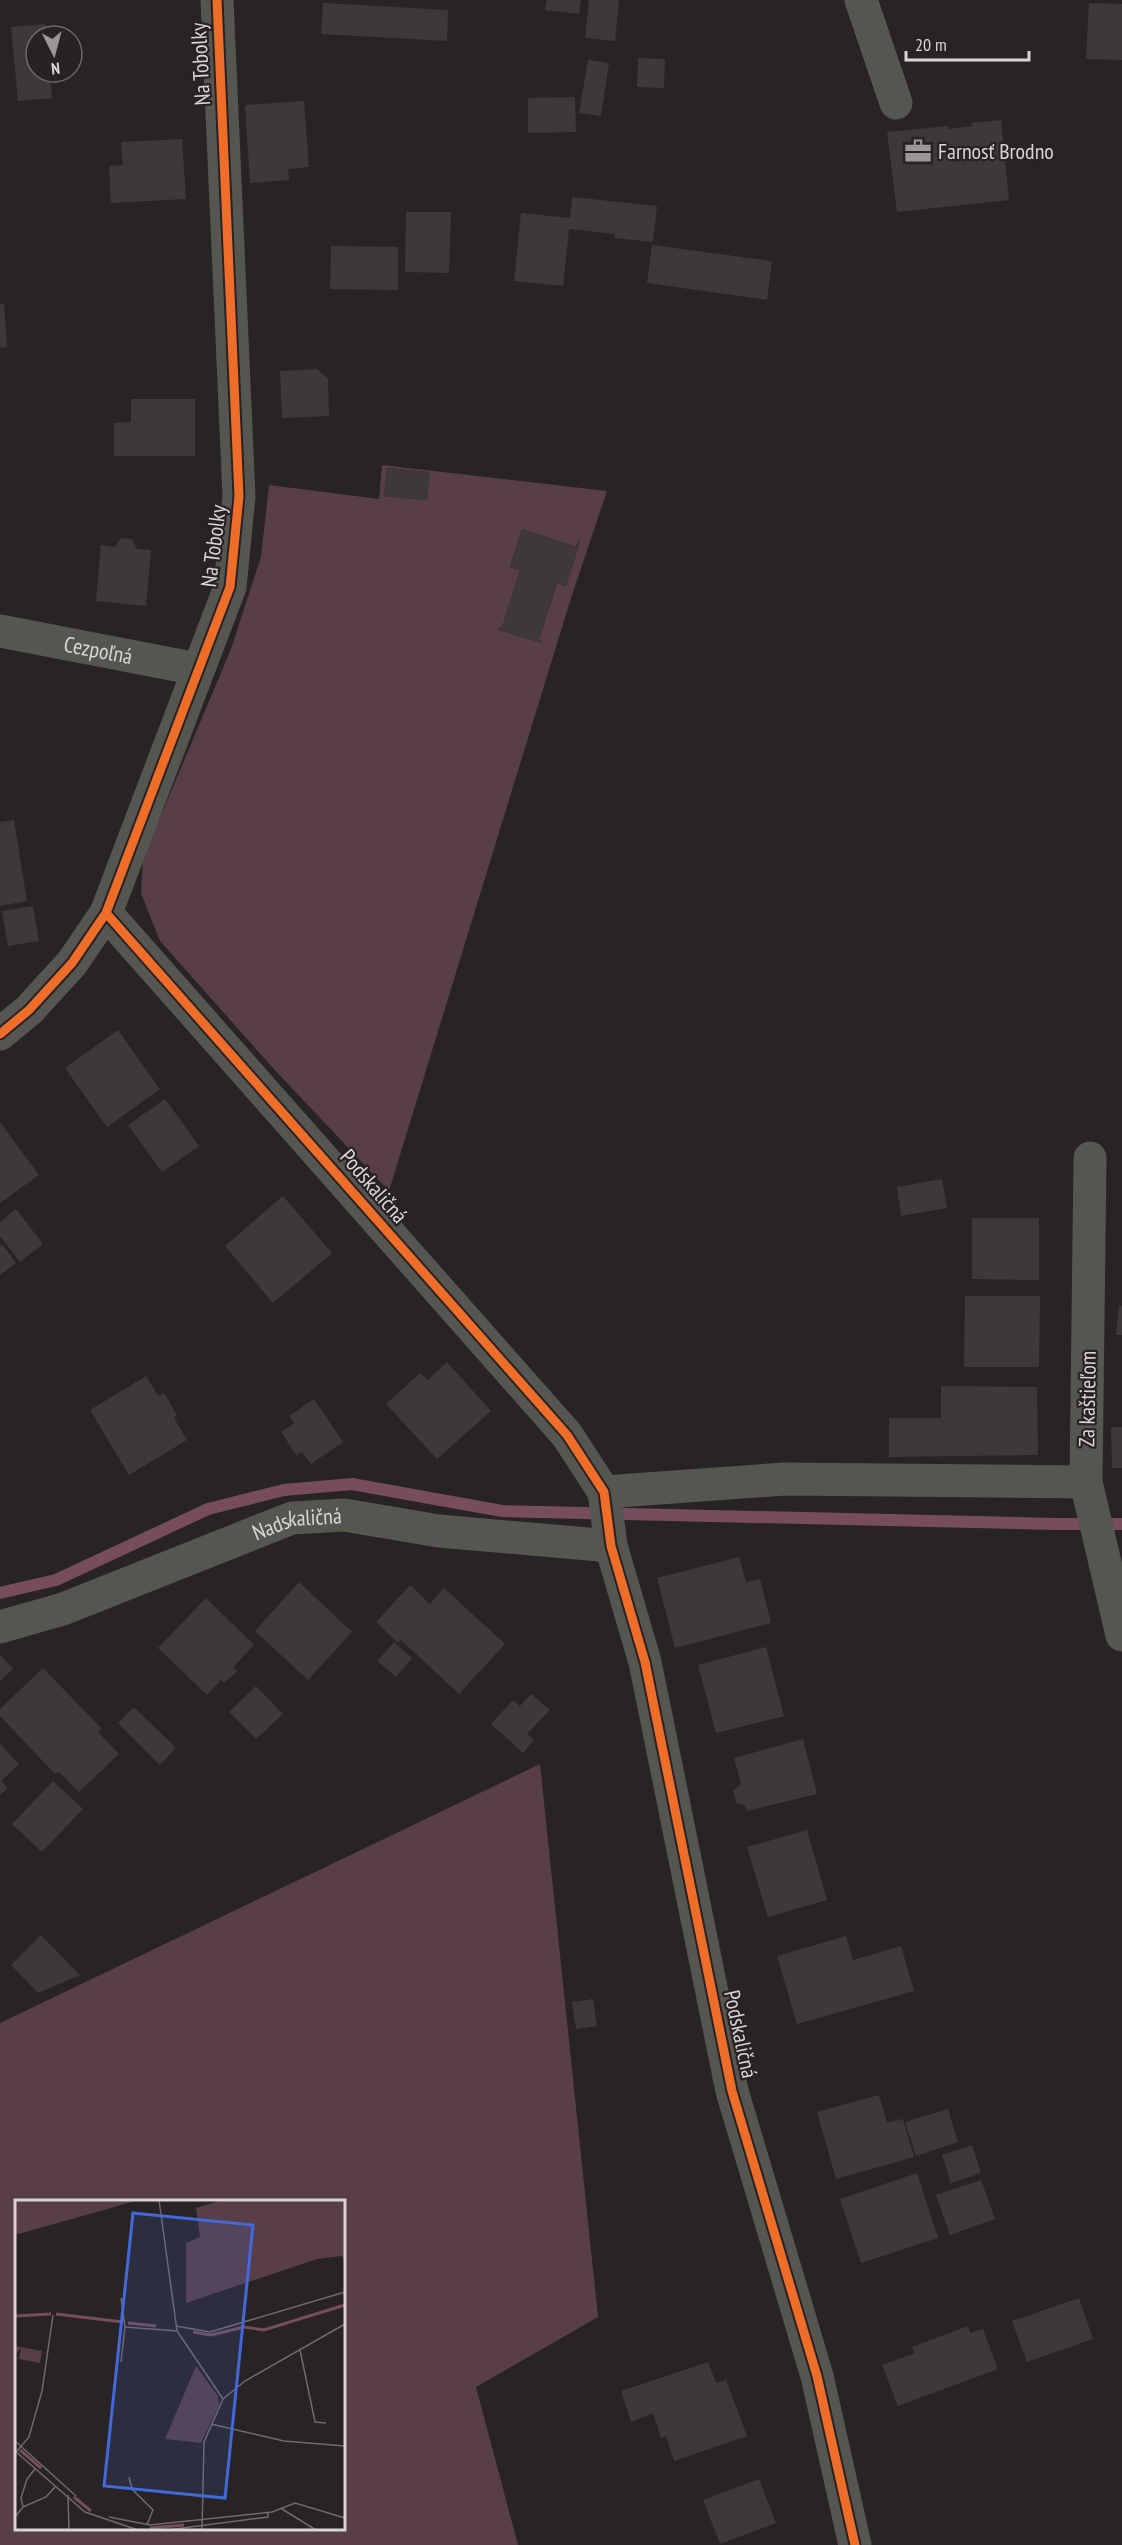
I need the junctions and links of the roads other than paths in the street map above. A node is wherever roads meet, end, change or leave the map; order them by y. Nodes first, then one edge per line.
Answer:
1 (217, 0) edge
2 (861, 0) edge
3 (896, 103) dead end
4 (0, 631) edge
5 (197, 669) junction
6 (106, 913) junction
7 (0, 1034) edge
8 (1090, 1158) dead end
9 (1086, 1482) junction
10 (608, 1517) junction
11 (0, 1627) edge
12 (1122, 1635) edge
13 (855, 2545) edge

1 - 5 street, Na Tobolky
2 - 3 street
4 - 5 street, Cezpoľná
5 - 6 street, Na Tobolky
6 - 7 street, Na Tobolky
6 - 10 street, Podskaličná
8 - 9 street, Za kaštieľom
9 - 10 street, Nadskaličná
9 - 12 street, Za kaštieľom
10 - 11 street, Nadskaličná
10 - 13 street, Podskaličná

